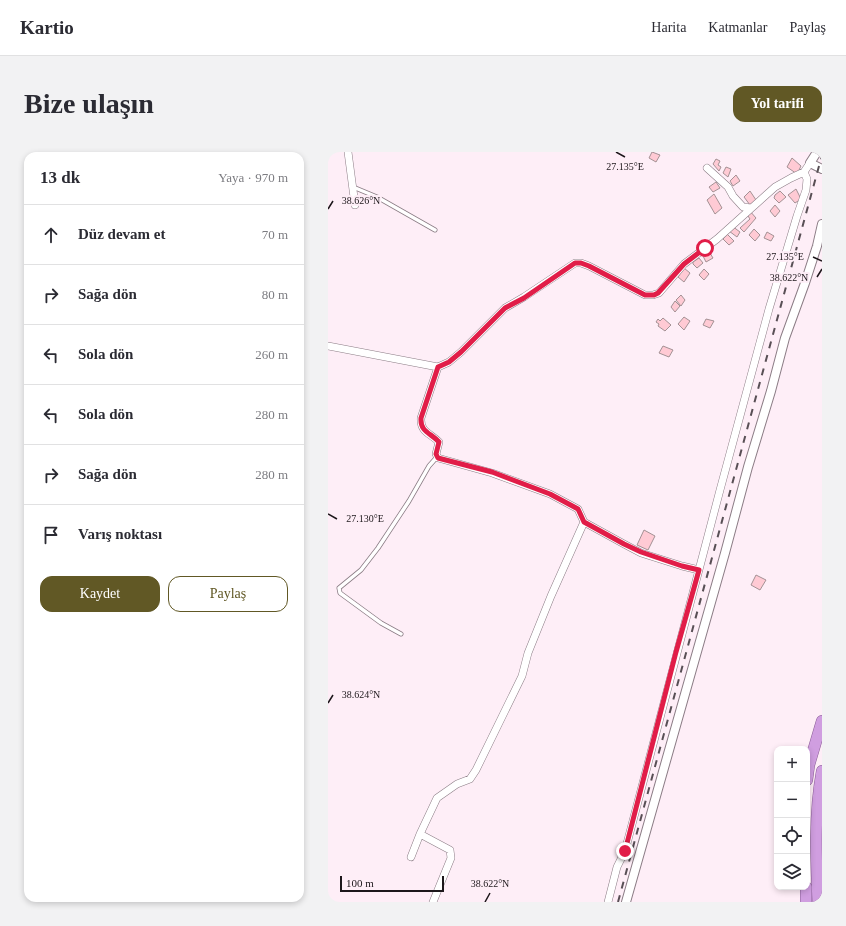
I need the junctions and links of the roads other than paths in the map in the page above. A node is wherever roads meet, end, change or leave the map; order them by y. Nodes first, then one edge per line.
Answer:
1 (348, 152) edge
2 (817, 152) edge
3 (810, 163) junction
4 (707, 168) dead end
5 (822, 169) edge
6 (804, 172) junction
7 (353, 187) junction
8 (355, 205) dead end
9 (751, 208) junction
10 (822, 224) edge
11 (435, 230) dead end
12 (328, 346) edge
13 (438, 367) junction
14 (437, 456) junction
15 (584, 522) junction
16 (699, 570) junction
17 (401, 634) dead end
18 (822, 721) edge
19 (810, 762) edge
20 (822, 775) edge
21 (420, 834) junction
22 (411, 857) dead end
23 (806, 890) edge
24 (433, 902) edge
25 (608, 902) edge
26 (626, 902) edge
27 (806, 902) edge
28 (818, 902) edge

1 - 7 street
2 - 3 street
3 - 5 street
3 - 6 street
4 - 9 street
6 - 9 street
6 - 16 street
7 - 8 street
7 - 11 lane
9 - 13 street
10 - 26 street
12 - 13 street
13 - 14 street
14 - 15 street
14 - 17 lane
15 - 16 street
15 - 21 street
16 - 25 street
18 - 19 highway
20 - 28 highway
21 - 22 street
21 - 24 street
23 - 27 highway

